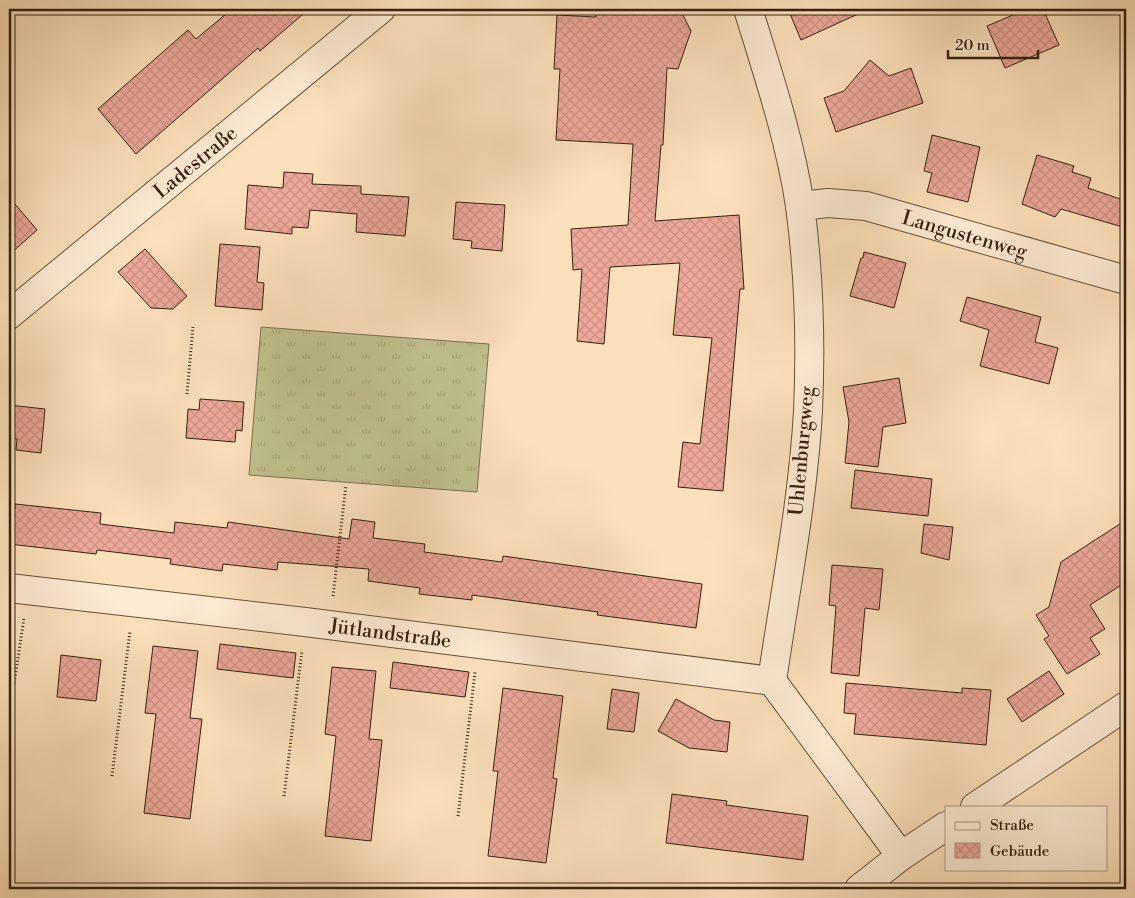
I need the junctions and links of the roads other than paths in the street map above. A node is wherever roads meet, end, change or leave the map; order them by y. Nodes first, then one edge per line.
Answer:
1 (381, 9) edge
2 (748, 9) edge
3 (800, 206) junction
4 (1126, 280) edge
5 (9, 315) edge
6 (18, 589) edge
7 (772, 681) junction
8 (1126, 706) edge
9 (976, 806) edge
10 (945, 827) edge
11 (901, 856) junction
12 (859, 889) edge

1 - 5 street, Ladestraße
2 - 3 street, Uhlenburgweg
3 - 4 street, Langustenweg
3 - 7 street, Uhlenburgweg
6 - 7 street, Jütlandstraße
7 - 11 street
8 - 9 street
10 - 11 street
11 - 12 street

